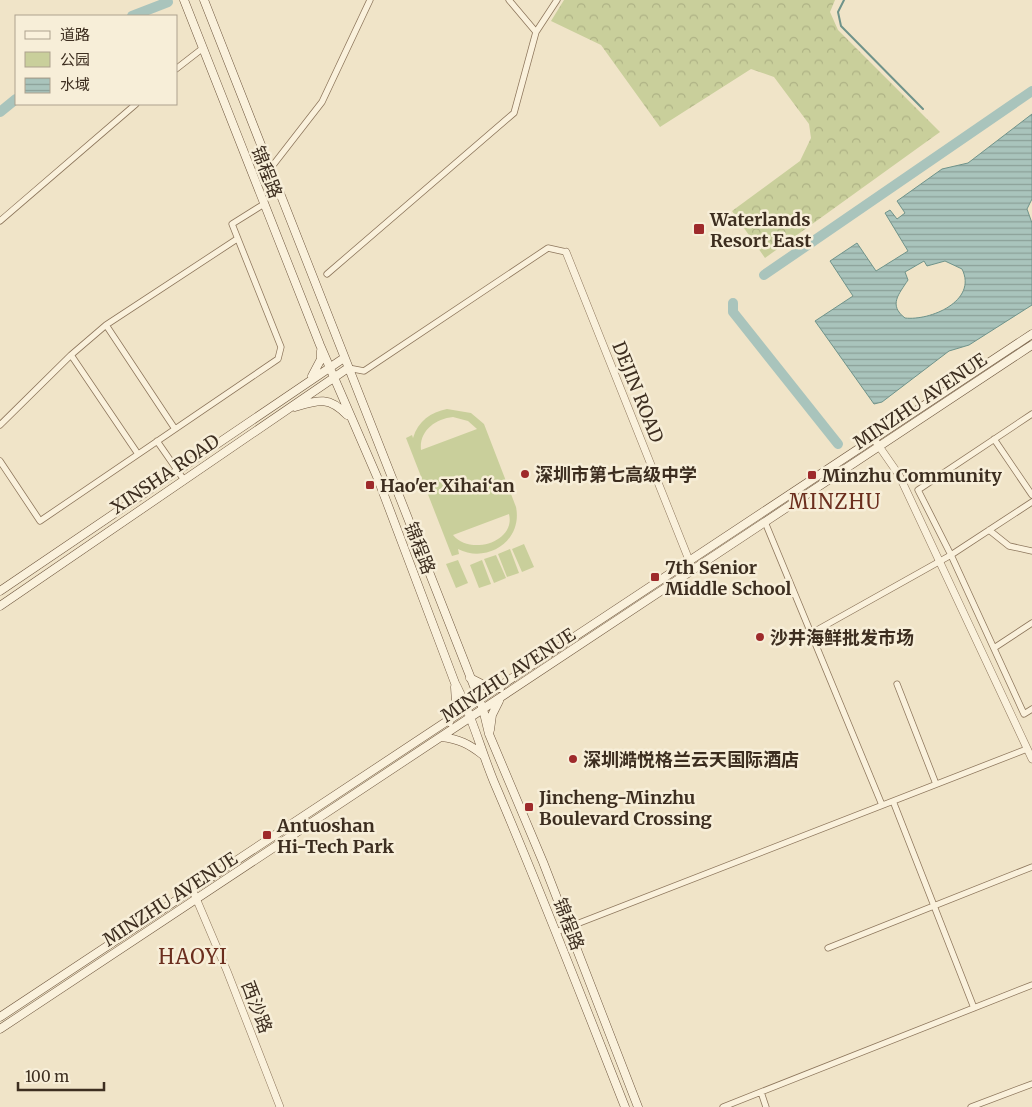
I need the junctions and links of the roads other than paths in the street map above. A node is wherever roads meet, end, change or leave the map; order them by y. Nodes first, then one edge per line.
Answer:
1 (184, 0) edge
2 (204, 0) edge
3 (370, 0) edge
4 (509, 0) edge
5 (557, 0) edge
6 (536, 32) junction
7 (203, 48) junction
8 (178, 67) edge
9 (135, 105) edge
10 (270, 169) junction
11 (264, 204) junction
12 (0, 221) edge
13 (238, 239) junction
14 (566, 252) joint
15 (326, 274) dead end
16 (106, 325) junction
17 (1032, 334) edge
18 (320, 346) junction
19 (1032, 346) edge
20 (71, 356) junction
21 (344, 358) junction
22 (330, 368) junction
23 (348, 368) junction
24 (334, 377) junction
25 (304, 385) junction
26 (286, 410) junction
27 (1032, 414) edge
28 (351, 418) junction
29 (0, 425) edge
30 (175, 429) junction
31 (874, 439) junction
32 (994, 439) junction
33 (158, 441) junction
34 (879, 447) junction
35 (138, 454) junction
36 (0, 461) edge
37 (178, 471) junction
38 (184, 480) junction
39 (1032, 495) edge
40 (1032, 502) edge
41 (765, 522) junction
42 (989, 530) junction
43 (1032, 551) edge
44 (951, 555) junction
45 (690, 562) junction
46 (939, 562) junction
47 (693, 570) junction
48 (0, 591) edge
49 (0, 606) edge
50 (1032, 623) edge
51 (810, 634) junction
52 (994, 648) junction
53 (470, 678) junction
54 (455, 683) junction
55 (896, 684) dead end
56 (500, 688) junction
57 (500, 698) junction
58 (481, 705) junction
59 (1032, 709) edge
60 (470, 713) junction
61 (448, 722) junction
62 (489, 734) junction
63 (441, 737) junction
64 (1027, 749) junction
65 (483, 754) junction
66 (1032, 759) edge
67 (936, 784) junction
68 (893, 801) junction
69 (882, 805) junction
70 (1032, 866) edge
71 (193, 891) junction
72 (197, 900) junction
73 (934, 906) junction
74 (568, 928) junction
75 (556, 932) junction
76 (828, 948) dead end
77 (1032, 985) edge
78 (974, 1008) junction
79 (0, 1017) edge
80 (0, 1029) edge
81 (1032, 1084) edge
82 (761, 1092) junction
83 (280, 1107) edge
84 (625, 1107) edge
85 (638, 1107) edge
86 (723, 1107) edge
87 (766, 1107) edge
88 (971, 1107) edge

1 - 7 main road, 锦程路
2 - 10 main road, 锦程路
3 - 10 street
4 - 6 street
5 - 6 street
6 - 15 street
7 - 8 street
7 - 11 main road, 锦程路
9 - 12 street
10 - 21 main road, 锦程路
11 - 13 street
11 - 18 main road, 锦程路
13 - 16 street
13 - 30 street
14 - 23 street
14 - 45 street, DEJIN ROAD
16 - 20 street
16 - 30 street
17 - 31 main road, MINZHU AVENUE
18 - 22 main road, 锦程路
18 - 25 main road
19 - 34 main road, MINZHU AVENUE
20 - 29 street
20 - 35 street
21 - 22 main road, XINSHA ROAD
21 - 23 main road, 锦程路
22 - 24 main road, 锦程路
22 - 25 main road, XINSHA ROAD
23 - 24 main road, XINSHA ROAD
23 - 53 main road, 锦程路
24 - 26 main road, XINSHA ROAD
24 - 28 main road, 锦程路
25 - 37 main road, XINSHA ROAD
26 - 28 main road
26 - 38 main road, XINSHA ROAD
27 - 32 street
28 - 54 main road, 锦程路
30 - 33 street
31 - 34 street
31 - 45 main road, MINZHU AVENUE
32 - 39 street
32 - 44 street
33 - 35 street
33 - 37 street
34 - 41 main road, MINZHU AVENUE
34 - 46 street
35 - 36 street
37 - 38 street
37 - 48 main road, XINSHA ROAD
38 - 49 main road, XINSHA ROAD
40 - 42 street
41 - 47 main road, MINZHU AVENUE
41 - 51 street
42 - 43 street
42 - 44 street
44 - 46 street
44 - 52 street
45 - 47 street, DEJIN ROAD
45 - 56 main road, MINZHU AVENUE
46 - 51 street
46 - 64 street
47 - 57 main road, MINZHU AVENUE
50 - 52 street
51 - 69 street
52 - 59 street
53 - 56 main road
53 - 58 main road, 锦程路
54 - 60 main road, 锦程路
54 - 61 main road
55 - 67 street
56 - 58 main road, MINZHU AVENUE
57 - 58 main road, MINZHU AVENUE
57 - 62 main road
58 - 60 main road, MINZHU AVENUE
58 - 62 main road, 锦程路
60 - 61 main road, MINZHU AVENUE
60 - 63 main road, MINZHU AVENUE
60 - 65 main road, 锦程路
61 - 71 main road, MINZHU AVENUE
62 - 74 main road, 锦程路
63 - 65 main road
63 - 72 main road, MINZHU AVENUE
64 - 66 street
64 - 67 street
65 - 75 main road, 锦程路
67 - 68 street
68 - 69 street
68 - 73 street
69 - 74 street
70 - 73 street
71 - 72 street, 西沙路
71 - 79 main road, MINZHU AVENUE
72 - 80 main road, MINZHU AVENUE
72 - 83 street, 西沙路
73 - 76 street
73 - 78 street
74 - 75 street
74 - 85 main road, 锦程路
75 - 84 main road, 锦程路
77 - 78 street
78 - 82 street
81 - 88 street
82 - 86 street
82 - 87 street

